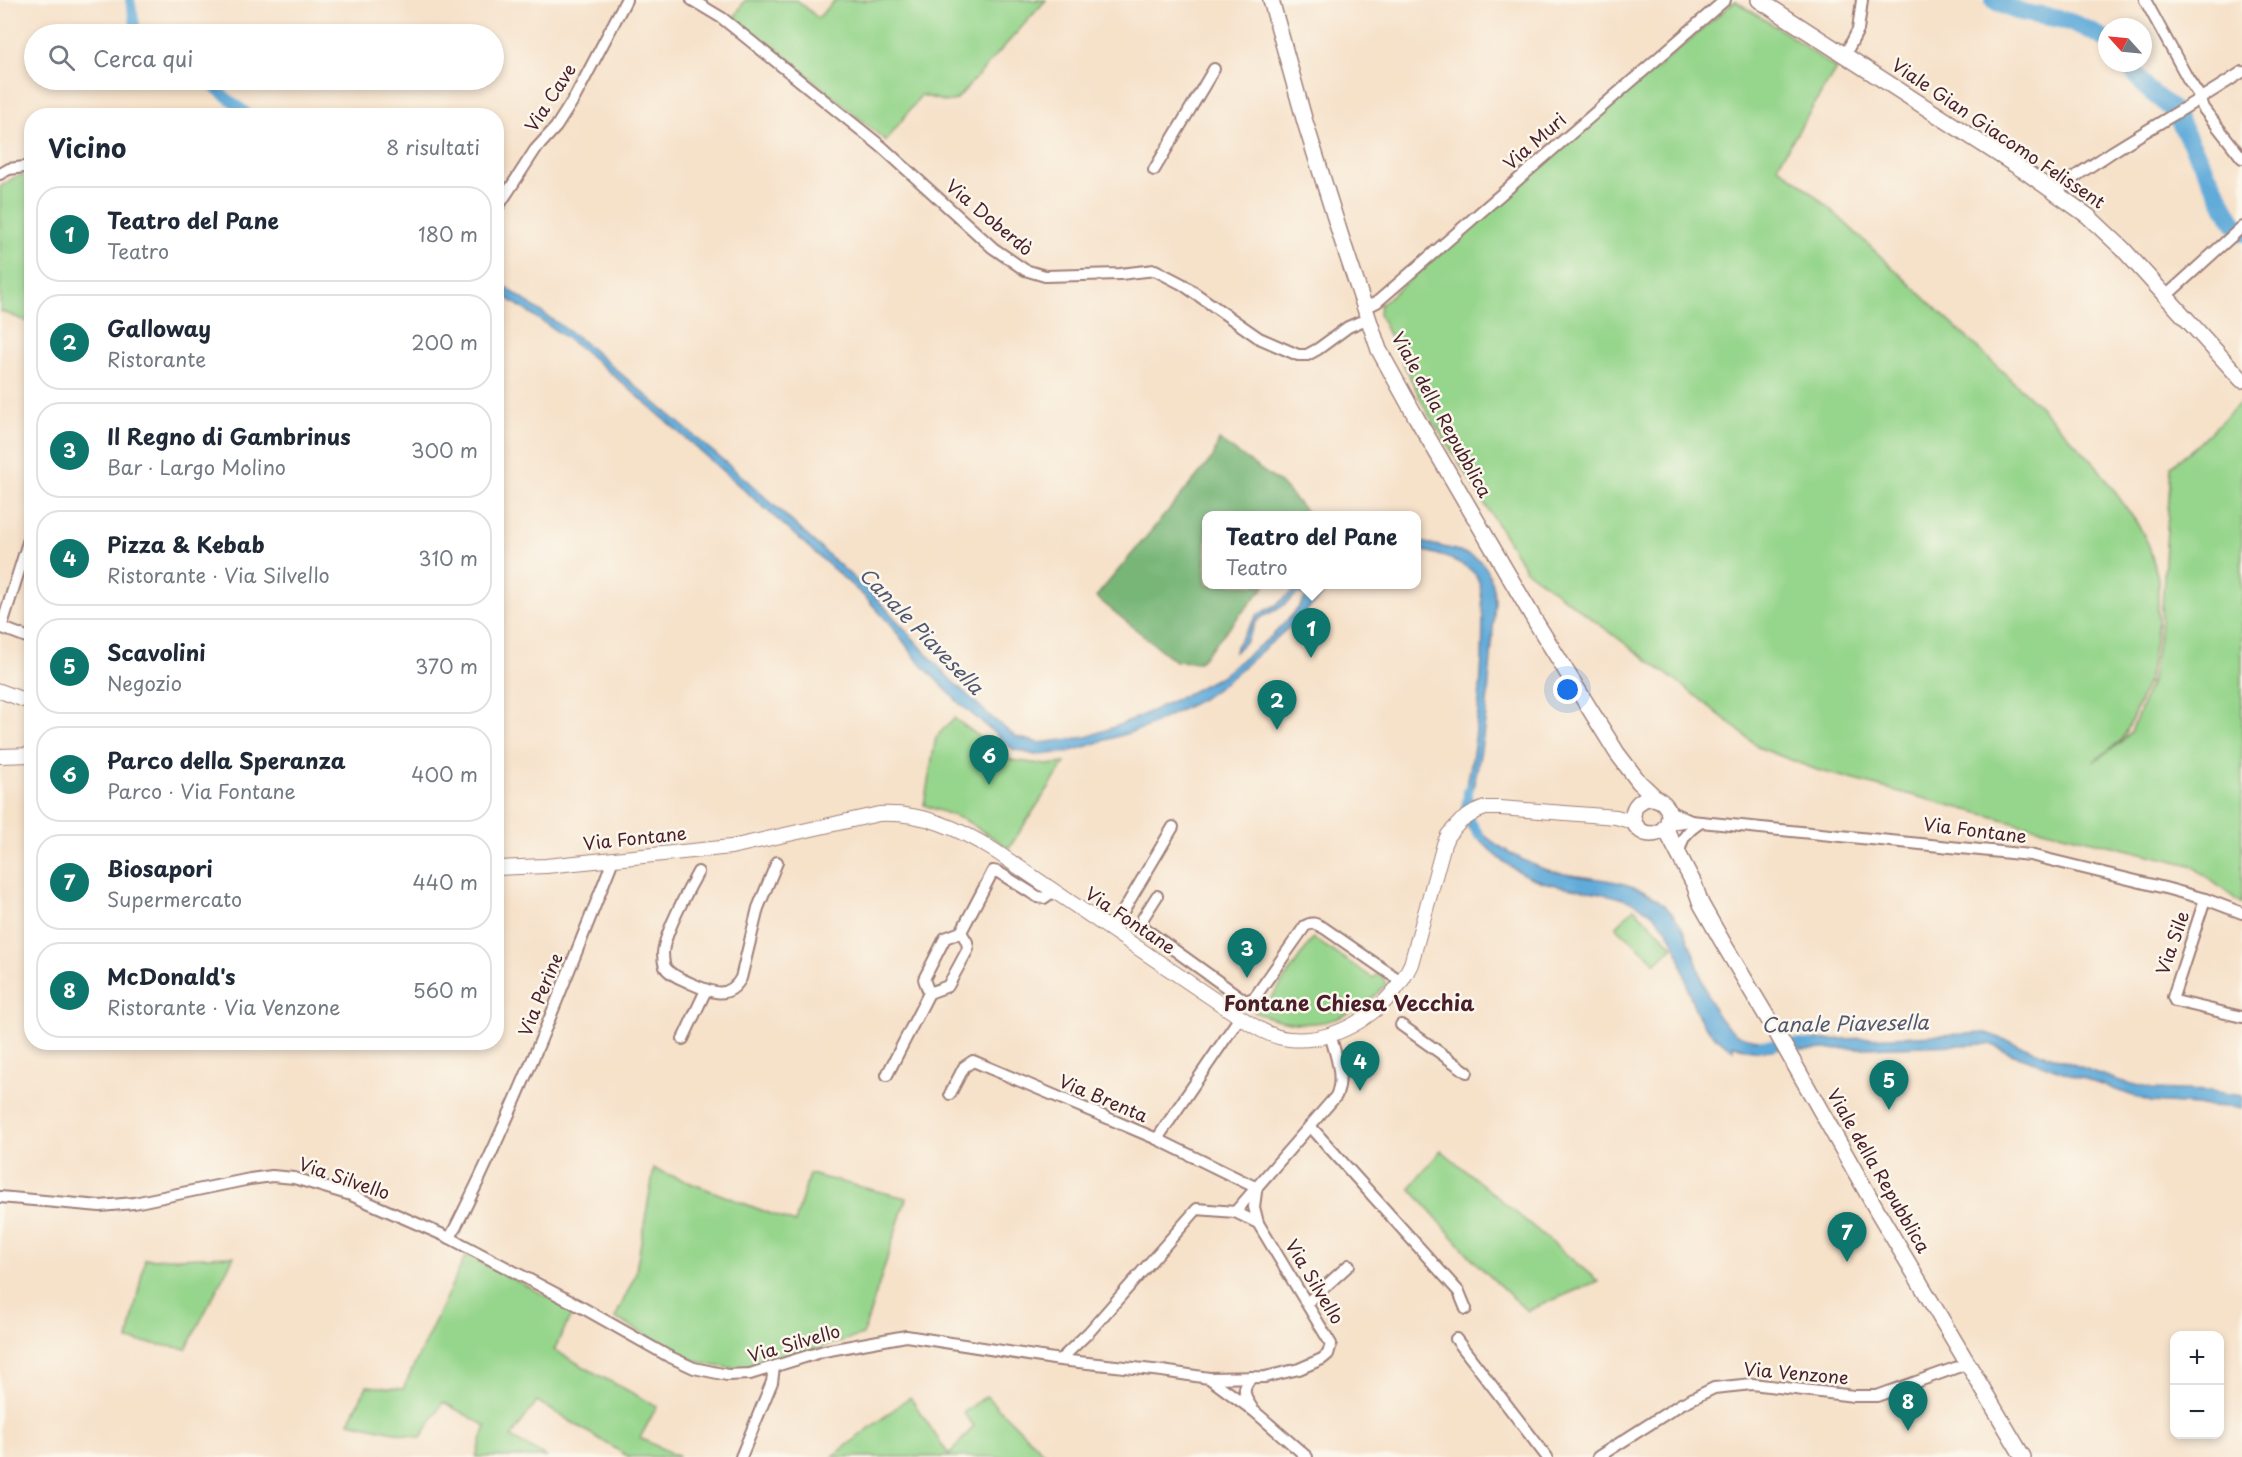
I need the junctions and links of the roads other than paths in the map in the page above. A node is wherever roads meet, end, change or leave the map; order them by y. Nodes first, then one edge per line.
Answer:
1 (626, 0) edge
2 (692, 0) edge
3 (1271, 0) edge
4 (1725, 0) edge
5 (1759, 0) edge
6 (1862, 0) edge
7 (2145, 0) edge
8 (1845, 55) junction
9 (1214, 69) dead end
10 (2242, 72) edge
11 (2199, 101) junction
12 (1178, 106) dead end
13 (1188, 113) junction
14 (2242, 158) edge
15 (24, 167) edge
16 (1154, 170) dead end
17 (0, 174) edge
18 (2056, 192) junction
19 (504, 198) edge
20 (2239, 229) edge
21 (2166, 296) junction
22 (1367, 313) junction
23 (2242, 380) edge
24 (24, 555) edge
25 (1, 628) edge
26 (24, 636) edge
27 (0, 691) edge
28 (24, 700) edge
29 (1617, 753) junction
30 (24, 755) edge
31 (0, 756) edge
32 (1657, 799) junction
33 (1635, 812) junction
34 (1696, 821) junction
35 (1663, 825) junction
36 (1173, 827) dead end
37 (995, 850) junction
38 (1679, 858) junction
39 (610, 859) junction
40 (777, 862) dead end
41 (504, 868) edge
42 (993, 871) junction
43 (698, 872) dead end
44 (1054, 891) junction
45 (1157, 896) dead end
46 (2205, 899) junction
47 (1701, 904) junction
48 (2242, 913) edge
49 (1112, 930) junction
50 (961, 932) junction
51 (1215, 979) junction
52 (1402, 982) junction
53 (706, 990) junction
54 (930, 993) junction
55 (1205, 994) junction
56 (1240, 1017) junction
57 (2242, 1017) edge
58 (1401, 1025) dead end
59 (1330, 1034) junction
60 (683, 1039) dead end
61 (1467, 1072) dead end
62 (887, 1075) dead end
63 (950, 1095) dead end
64 (1310, 1126) junction
65 (1157, 1139) junction
66 (1257, 1188) junction
67 (0, 1197) edge
68 (1235, 1212) junction
69 (1258, 1223) junction
70 (450, 1238) junction
71 (1349, 1265) dead end
72 (1307, 1303) junction
73 (1466, 1309) dead end
74 (1089, 1332) junction
75 (1456, 1339) dead end
76 (1060, 1360) junction
77 (1086, 1363) junction
78 (1969, 1363) junction
79 (774, 1367) junction
80 (1252, 1377) junction
81 (1209, 1378) junction
82 (1254, 1411) junction
83 (741, 1457) edge
84 (1306, 1457) edge
85 (1547, 1457) edge
86 (1598, 1457) edge
87 (2023, 1457) edge

1 - 19 street, Via Cave
2 - 22 street, Via Doberdò
3 - 22 main road, Viale della Repubblica
4 - 22 street, Via Muri
5 - 8 main road, Viale Gian Giacomo Felissent
6 - 8 street
7 - 11 street
8 - 18 main road, Viale Gian Giacomo Felissent
9 - 13 street
10 - 11 street
11 - 14 street
11 - 18 street
12 - 13 street
13 - 16 street
15 - 17 street
18 - 21 main road, Viale Gian Giacomo Felissent
20 - 21 street
21 - 23 main road, Viale Gian Giacomo Felissent
22 - 29 main road, Viale della Repubblica
24 - 25 street
25 - 26 street
27 - 28 street
29 - 32 main road, Viale della Repubblica
29 - 33 main road, Viale della Repubblica
30 - 31 street
32 - 33 main road
32 - 35 main road, Viale della Repubblica
33 - 35 main road, Viale della Repubblica
33 - 52 street, Via Fontane
34 - 35 street, Via Fontane
34 - 38 street
34 - 46 street, Via Fontane
35 - 38 main road, Viale della Repubblica
35 - 47 main road, Viale della Repubblica
36 - 49 street
37 - 39 street, Via Fontane
37 - 42 street
37 - 44 street, Via Fontane
38 - 47 main road, Viale della Repubblica
39 - 41 street, Via Fontane
39 - 70 street, Via Perine
40 - 53 street
42 - 44 street
42 - 50 street
43 - 53 street
44 - 49 street, Via Fontane
45 - 51 street
46 - 48 street, Via Fontane
46 - 57 street, Via Sile
47 - 78 main road, Viale della Repubblica
49 - 55 street, Via Fontane
50 - 54 street
50 - 54 street
51 - 52 street
51 - 55 street
52 - 59 street, Via Fontane
53 - 60 street
54 - 62 street
55 - 56 street, Via Fontane
56 - 59 street, Via Fontane
56 - 65 street
58 - 61 street
59 - 64 street
63 - 65 street, Via Brenta
64 - 66 street
64 - 73 street
65 - 66 street, Via Brenta
66 - 68 street
66 - 69 street
67 - 70 street, Via Silvello
68 - 69 street, Via Silvello
68 - 74 street, Via Silvello
69 - 72 street, Via Silvello
70 - 79 street, Via Silvello
71 - 72 street
72 - 80 street, Via Silvello
74 - 76 street
74 - 77 street
75 - 85 street
76 - 77 street, Via Silvello
76 - 79 street, Via Silvello
77 - 81 street, Via Silvello
78 - 86 street, Via Venzone
78 - 87 main road, Viale della Repubblica
79 - 83 street
80 - 81 street, Via Silvello
80 - 82 street
81 - 82 street
82 - 84 street

